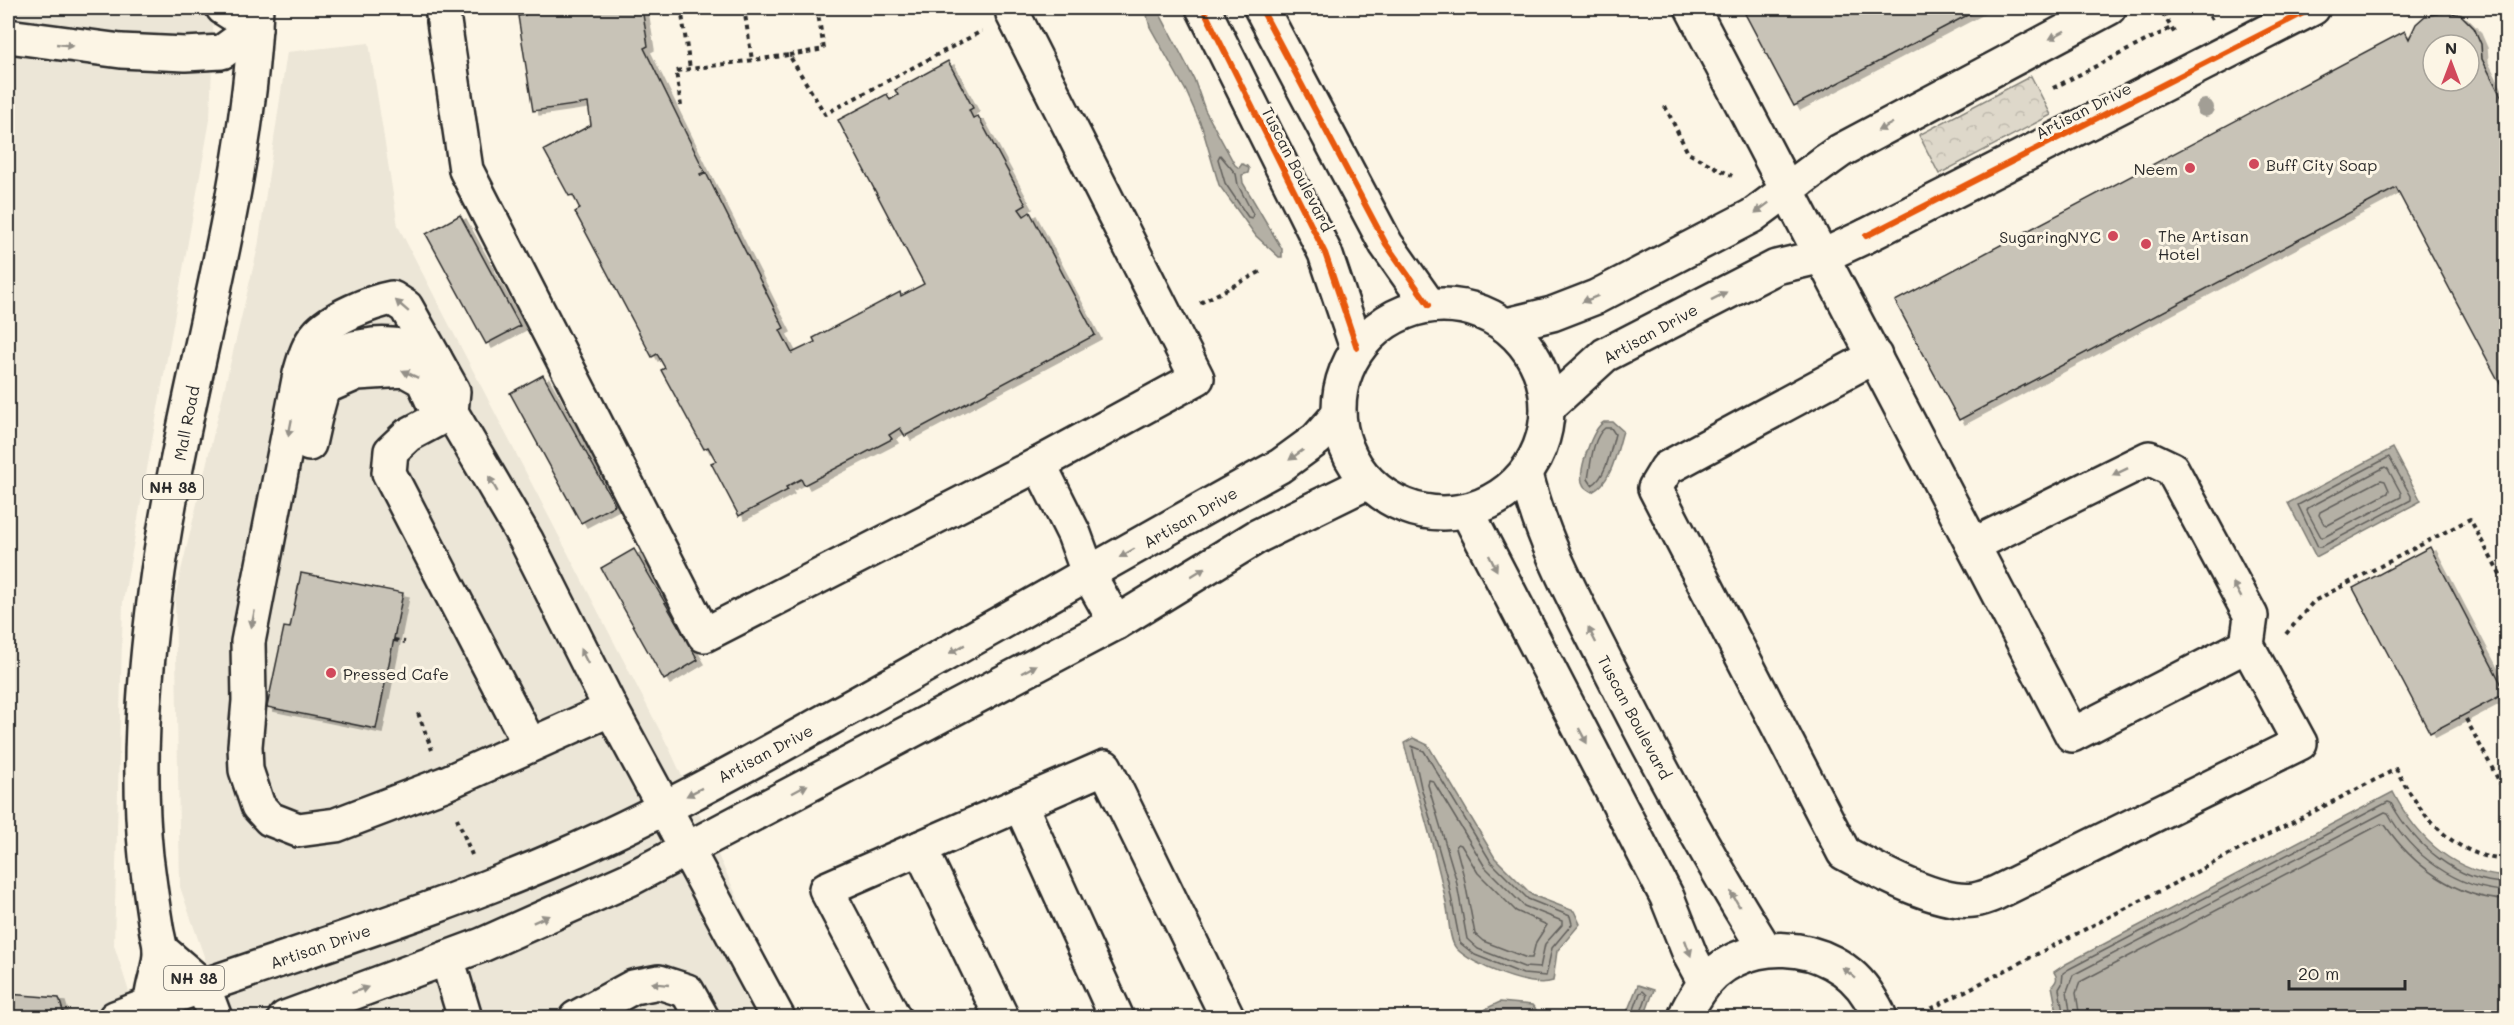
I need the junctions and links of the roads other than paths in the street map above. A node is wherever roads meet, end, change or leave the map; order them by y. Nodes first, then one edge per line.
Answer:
1 (223, 8) edge
2 (442, 8) edge
3 (1203, 8) edge
4 (1261, 8) edge
5 (1692, 8) edge
6 (2109, 8) edge
7 (2313, 8) edge
8 (1001, 17) edge
9 (255, 18) edge
10 (8, 36) edge
11 (1788, 189) junction
12 (1823, 256) junction
13 (1429, 304) junction
14 (1507, 325) junction
15 (1357, 348) junction
16 (1875, 356) junction
17 (435, 359) junction
18 (325, 387) junction
19 (1548, 408) junction
20 (451, 412) junction
21 (1338, 415) junction
22 (1039, 464) junction
23 (1526, 474) junction
24 (1368, 482) junction
25 (1467, 511) junction
26 (1973, 545) junction
27 (1089, 575) junction
28 (1116, 623) junction
29 (2249, 649) junction
30 (249, 701) junction
31 (611, 709) junction
32 (530, 745) junction
33 (1020, 804) junction
34 (662, 808) junction
35 (920, 848) junction
36 (688, 849) junction
37 (160, 949) junction
38 (1765, 949) junction
39 (447, 958) junction
40 (1705, 983) junction
41 (203, 986) junction
42 (151, 1011) edge
43 (116, 1017) edge
44 (215, 1017) edge
45 (285, 1017) edge
46 (465, 1017) edge
47 (576, 1017) edge
48 (702, 1017) edge
49 (778, 1017) edge
50 (894, 1017) edge
51 (1002, 1017) edge
52 (1117, 1017) edge
53 (1228, 1017) edge
54 (1685, 1017) edge
55 (1880, 1017) edge

1 - 9 main road
2 - 22 main road
3 - 15 main road, Tuscan Boulevard
4 - 13 main road
5 - 11 main road
6 -> 11 main road
7 - 12 main road, Artisan Drive
8 - 22 main road
10 -> 9 main road
9 - 37 main road, Mall Road / NH 38
11 - 12 main road
11 -> 14 main road
12 - 16 main road
19 -> 12 main road, Artisan Drive
13 - 14 main road
13 - 15 main road
14 - 19 main road
15 - 21 main road
16 - 26 main road
16 - 29 main road
17 - 18 main road
17 - 20 main road
17 -> 30 main road
20 -> 18 main road
18 - 30 main road
19 - 23 main road
31 -> 20 main road
20 - 32 main road
21 - 24 main road
21 -> 27 main road, Artisan Drive
22 - 27 main road
23 - 25 main road
38 -> 23 main road, Tuscan Boulevard
24 - 25 main road
28 -> 24 main road
25 -> 40 main road
26 - 29 main road
29 -> 26 main road
27 - 28 main road
27 -> 34 main road, Artisan Drive
36 -> 28 main road
30 - 32 main road
31 - 32 main road
31 - 34 main road
33 - 35 main road
33 - 52 main road
33 - 53 main road
34 - 36 main road
34 - 41 main road, Artisan Drive
35 - 50 main road
35 - 51 main road
39 -> 36 main road
36 - 49 main road
37 - 41 main road, NH 38
37 - 42 main road, Mall Road / NH 38
38 - 40 main road
55 -> 38 main road
45 -> 39 main road
39 - 46 main road
40 - 54 main road
41 - 42 main road, Artisan Drive
41 - 44 main road, NH 38
42 - 43 main road, Artisan Drive
48 -> 47 main road

